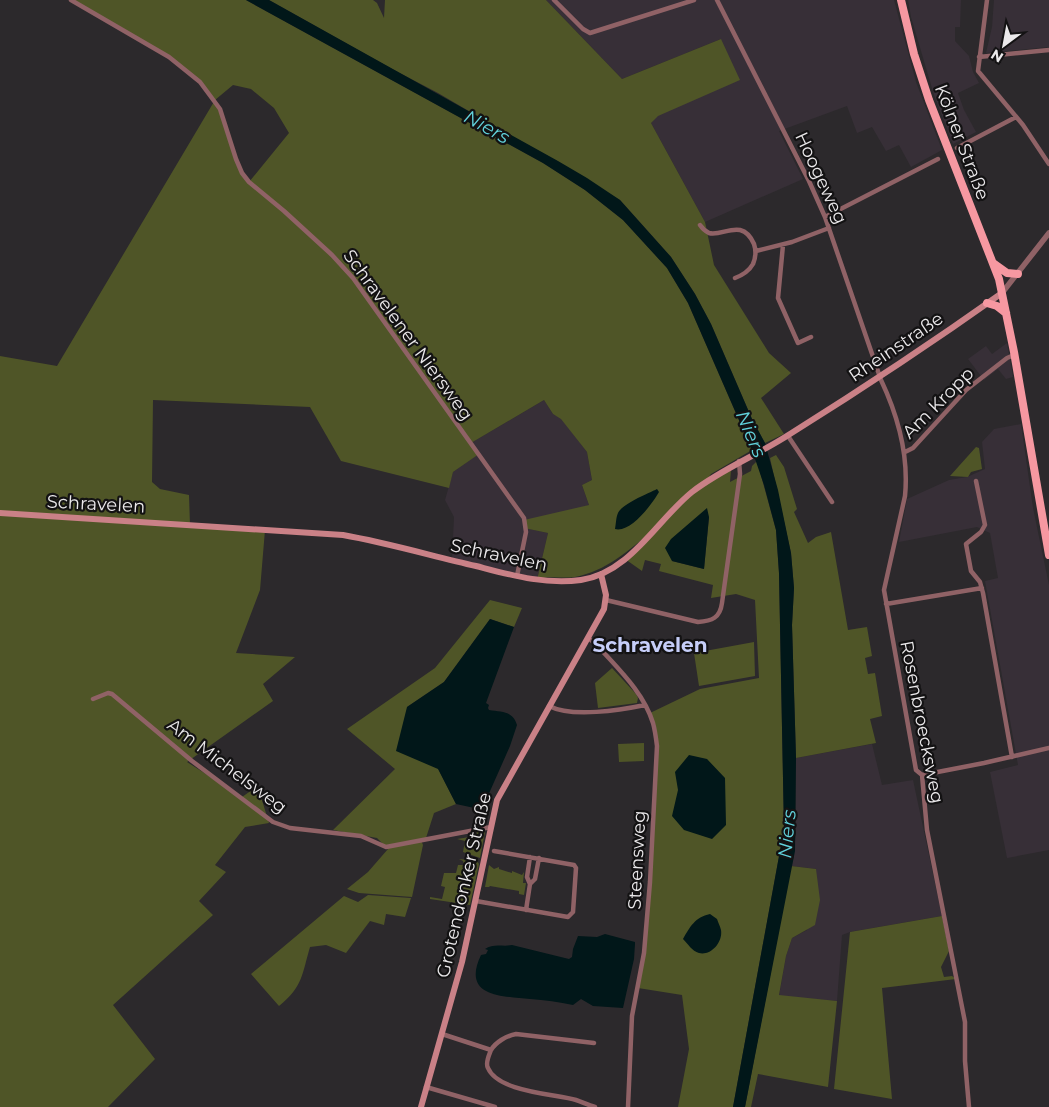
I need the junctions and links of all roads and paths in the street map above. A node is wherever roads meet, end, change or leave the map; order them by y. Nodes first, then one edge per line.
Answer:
1 (71, 0) edge
2 (554, 0) edge
3 (694, 0) edge
4 (717, 0) edge
5 (901, 0) edge
6 (987, 0) edge
7 (1049, 50) edge
8 (979, 57) junction
9 (1016, 117) junction
10 (957, 148) dead end
11 (938, 159) dead end
12 (1049, 164) edge
13 (826, 217) junction
14 (700, 225) dead end
15 (829, 228) junction
16 (1049, 233) edge
17 (783, 245) junction
18 (756, 251) junction
19 (992, 263) junction
20 (1018, 274) junction
21 (735, 278) dead end
22 (1002, 293) junction
23 (987, 303) junction
24 (1006, 313) junction
25 (811, 337) dead end
26 (1014, 355) junction
27 (880, 376) junction
28 (788, 436) junction
29 (904, 452) junction
30 (739, 461) junction
31 (976, 481) dead end
32 (832, 502) dead end
33 (0, 513) edge
34 (1049, 555) edge
35 (601, 574) junction
36 (517, 576) junction
37 (982, 588) junction
38 (606, 600) junction
39 (886, 604) junction
40 (588, 638) junction
41 (93, 699) dead end
42 (645, 705) junction
43 (549, 706) junction
44 (1049, 748) edge
45 (1012, 757) junction
46 (922, 774) junction
47 (491, 827) junction
48 (494, 851) dead end
49 (530, 857) junction
50 (538, 858) junction
51 (530, 884) junction
52 (476, 901) junction
53 (526, 910) junction
54 (442, 1034) junction
55 (594, 1043) dead end
56 (491, 1050) junction
57 (426, 1087) junction
58 (420, 1107) edge
59 (496, 1107) edge
60 (594, 1107) edge
61 (628, 1107) edge
62 (970, 1107) edge

1 - 36 street, Schravelener Niersweg
2 - 3 street
4 - 13 street, Hoogeweg
5 - 19 main road, Kölner Straße
6 - 8 street
7 - 8 street
8 - 9 street
9 - 10 street
9 - 12 street
11 - 13 street
13 - 15 street, Hoogeweg
14 - 18 street
15 - 17 street
15 - 27 street, Hoogeweg
16 - 20 street, Rheinstraße
17 - 18 street
17 - 25 street
18 - 21 street
19 - 20 main road
19 - 22 main road, Kölner Straße
20 - 22 street, Rheinstraße
22 - 23 main road, Rheinstraße
22 - 24 main road, Kölner Straße
23 - 24 main road
23 - 27 main road, Rheinstraße
24 - 26 main road, Kölner Straße
26 - 29 street, Am Kropp
26 - 34 main road, Kölner Straße
27 - 28 main road, Rheinstraße
27 - 29 street, Rosenbroecksweg
28 - 30 main road, Rheinstraße
28 - 32 street
29 - 39 street, Rosenbroecksweg
30 - 35 main road, Schravelen
30 - 38 street
31 - 37 street
33 - 36 main road, Schravelen
35 - 36 main road, Schravelen
35 - 38 main road
37 - 39 street
37 - 45 street
38 - 40 main road, Grotendonker Straße
39 - 46 street, Rosenbroecksweg
40 - 42 street, Steensweg
40 - 43 main road, Grotendonker Straße
41 - 47 street, Am Michelsweg
42 - 43 street
42 - 61 street, Steensweg
43 - 47 main road, Grotendonker Straße
44 - 45 street
45 - 46 street
46 - 62 street, Rosenbroecksweg
47 - 52 main road, Grotendonker Straße
48 - 49 street
49 - 50 street
49 - 51 street
50 - 51 street
50 - 53 street
51 - 53 street
52 - 53 street
52 - 54 main road, Grotendonker Straße
54 - 56 street
54 - 57 main road, Grotendonker Straße
55 - 56 street
56 - 60 street
57 - 58 main road, Grotendonker Straße
57 - 59 street

